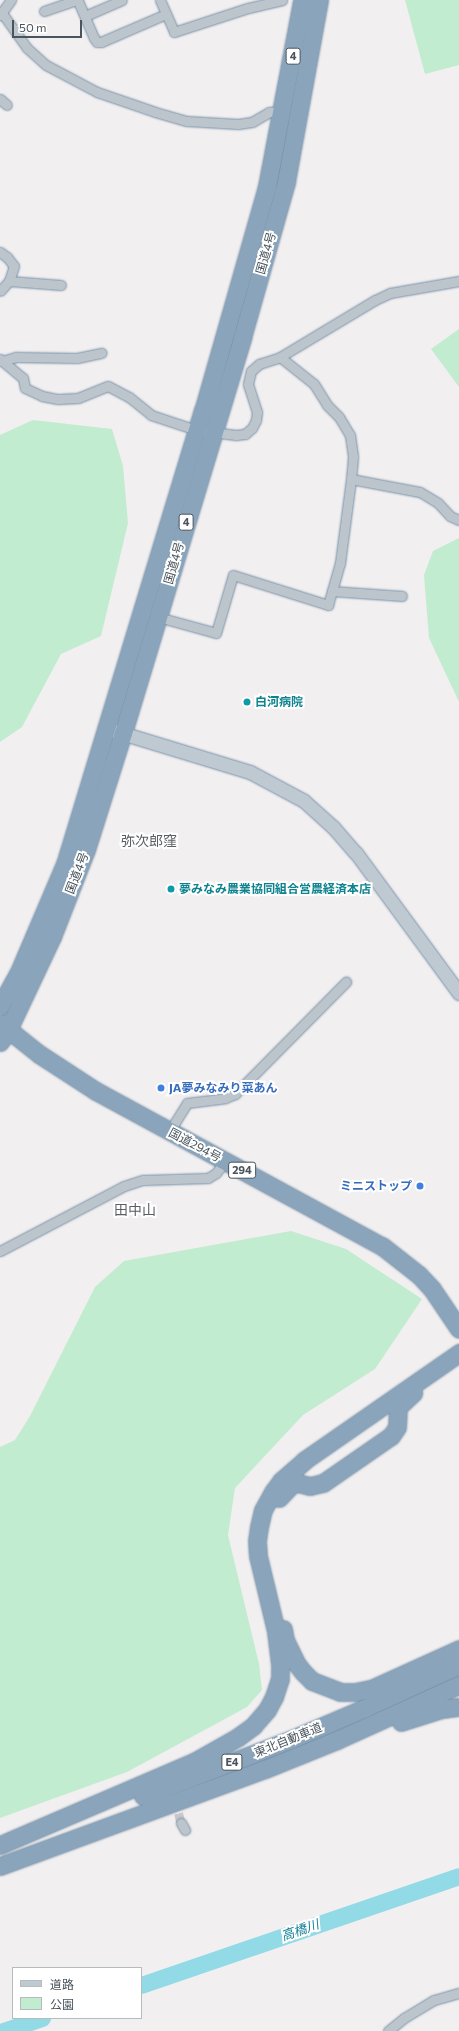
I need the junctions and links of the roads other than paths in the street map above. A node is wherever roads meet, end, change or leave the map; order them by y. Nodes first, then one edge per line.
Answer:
1 (122, 0) edge
2 (160, 0) edge
3 (282, 0) edge
4 (302, 0) edge
5 (319, 0) edge
6 (9, 1) edge
7 (44, 11) dead end
8 (1, 14) edge
9 (166, 14) junction
10 (85, 16) junction
11 (282, 111) junction
12 (0, 252) edge
13 (9, 281) junction
14 (459, 281) edge
15 (61, 285) dead end
16 (0, 291) edge
17 (101, 353) dead end
18 (280, 357) junction
19 (1, 360) edge
20 (204, 431) junction
21 (351, 479) junction
22 (459, 520) edge
23 (332, 591) junction
24 (402, 596) dead end
25 (158, 617) junction
26 (116, 731) junction
27 (346, 982) dead end
28 (459, 993) edge
29 (0, 1006) edge
30 (3, 1031) edge
31 (169, 1132) junction
32 (224, 1161) junction
33 (0, 1251) edge
34 (459, 1329) edge
35 (459, 1353) edge
36 (459, 1358) edge
37 (459, 1649) edge
38 (459, 1665) edge
39 (459, 1685) edge
40 (459, 1707) edge
41 (265, 1769) junction
42 (0, 1845) edge
43 (0, 1849) edge
44 (0, 1866) edge
45 (459, 1993) edge
46 (388, 2031) edge

1 - 10 street
2 - 9 street
3 - 9 street
4 - 11 highway, 国道4号 / 4
5 - 20 highway, 国道4号 / 4
6 - 8 street
7 - 10 street
8 - 11 street
9 - 10 street
11 - 20 highway, 国道4号 / 4
12 - 13 street
13 - 15 street
13 - 16 street
14 - 18 street
17 - 19 street
18 - 20 street
18 - 21 street
19 - 20 street
20 - 25 highway, 国道4号 / 4
20 - 26 highway, 国道4号 / 4
21 - 22 street
21 - 23 street
23 - 24 street
23 - 25 street
25 - 26 highway, 国道4号 / 4
26 - 28 street
26 - 29 highway, 国道4号 / 4
26 - 30 highway, 国道4号 / 4
27 - 31 street
30 - 31 highway, 国道294号 / 294
31 - 32 highway, 国道294号 / 294
32 - 33 street
32 - 34 highway, 国道294号 / 294
35 - 42 highway
36 - 37 highway
38 - 43 highway, 東北自動車道 / E4
39 - 41 highway, 東北自動車道 / E4
40 - 41 highway
41 - 44 highway, 東北自動車道 / E4
45 - 46 street

